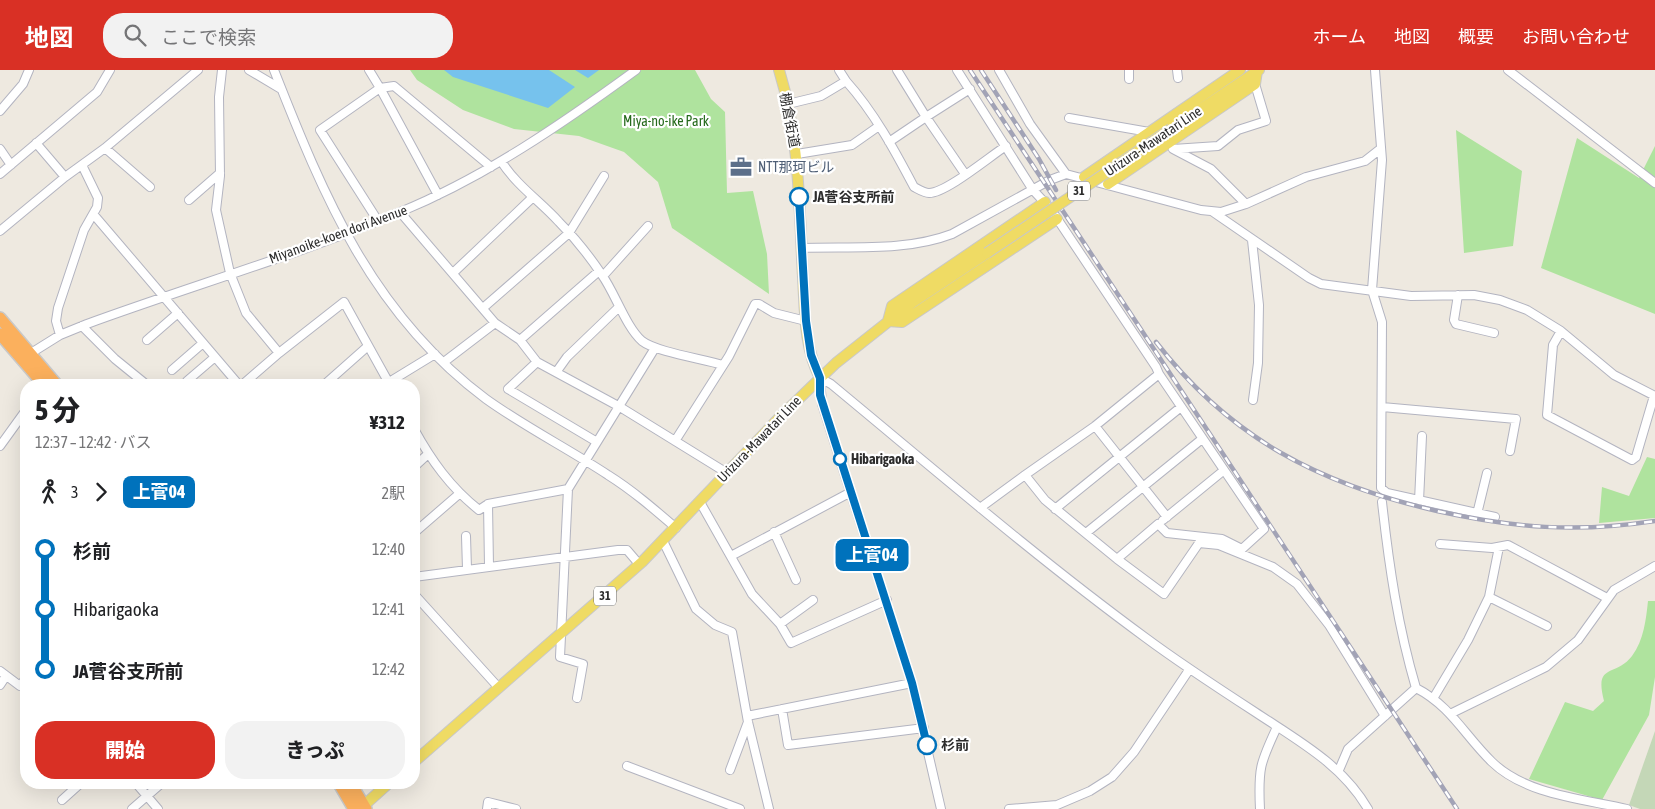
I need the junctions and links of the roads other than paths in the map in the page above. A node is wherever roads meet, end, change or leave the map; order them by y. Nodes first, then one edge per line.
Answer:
1 (29, 70) edge
2 (109, 70) edge
3 (198, 70) edge
4 (222, 70) edge
5 (250, 70) edge
6 (274, 70) edge
7 (369, 70) edge
8 (636, 70) edge
9 (779, 70) edge
10 (839, 70) edge
11 (897, 70) edge
12 (957, 70) edge
13 (999, 70) edge
14 (1129, 70) edge
15 (1240, 70) edge
16 (1257, 70) edge
17 (1375, 70) edge
18 (1508, 70) edge
19 (1129, 79) dead end
20 (846, 81) junction
21 (1255, 84) junction
22 (380, 88) junction
23 (281, 89) junction
24 (970, 89) junction
25 (788, 104) junction
26 (0, 111) edge
27 (926, 117) junction
28 (1069, 118) dead end
29 (879, 126) junction
30 (1149, 132) junction
31 (889, 142) junction
32 (36, 143) junction
33 (1006, 146) junction
34 (105, 148) junction
35 (1168, 148) junction
36 (0, 150) edge
37 (1379, 150) junction
38 (797, 154) junction
39 (500, 161) junction
40 (11, 165) junction
41 (82, 165) junction
42 (491, 167) junction
43 (220, 173) junction
44 (0, 174) edge
45 (964, 174) junction
46 (1066, 174) junction
47 (65, 176) junction
48 (604, 176) dead end
49 (1084, 177) junction
50 (1655, 182) edge
51 (1108, 184) junction
52 (150, 187) dead end
53 (1033, 190) junction
54 (438, 195) junction
55 (532, 198) junction
56 (189, 200) dead end
57 (1045, 202) junction
58 (1246, 204) junction
59 (400, 212) junction
60 (1213, 212) junction
61 (94, 214) junction
62 (1057, 219) junction
63 (378, 220) junction
64 (648, 226) dead end
65 (0, 231) edge
66 (569, 233) junction
67 (345, 234) junction
68 (1252, 240) junction
69 (801, 248) junction
70 (230, 273) junction
71 (453, 273) junction
72 (601, 273) junction
73 (1372, 290) junction
74 (1458, 295) junction
75 (162, 296) junction
76 (619, 307) junction
77 (483, 308) junction
78 (178, 313) junction
79 (0, 318) edge
80 (888, 320) junction
81 (806, 321) junction
82 (495, 323) junction
83 (82, 326) junction
84 (1561, 331) junction
85 (1494, 333) dead end
86 (0, 334) edge
87 (60, 335) junction
88 (147, 340) dead end
89 (520, 340) junction
90 (204, 344) junction
91 (368, 346) junction
92 (655, 348) junction
93 (279, 353) junction
94 (435, 354) junction
95 (26, 357) junction
96 (215, 357) junction
97 (444, 362) junction
98 (538, 362) junction
99 (723, 365) junction
100 (172, 370) dead end
101 (557, 371) junction
102 (1159, 374) junction
103 (820, 378) junction
104 (40, 379) edge
105 (50, 379) edge
106 (140, 379) edge
107 (189, 379) edge
108 (235, 379) edge
109 (247, 379) edge
110 (331, 379) edge
111 (385, 379) edge
112 (396, 379) edge
113 (1655, 396) edge
114 (1254, 400) dead end
115 (620, 407) junction
116 (1181, 407) junction
117 (1382, 407) junction
118 (20, 418) edge
119 (1095, 426) junction
120 (1422, 436) dead end
121 (1202, 439) junction
122 (420, 440) edge
123 (675, 441) junction
124 (597, 442) junction
125 (0, 446) edge
126 (1510, 451) dead end
127 (428, 454) junction
128 (1119, 457) junction
129 (420, 461) edge
130 (586, 461) junction
131 (1223, 471) junction
132 (727, 473) junction
133 (1487, 473) dead end
134 (1025, 475) junction
135 (1143, 487) junction
136 (568, 489) junction
137 (851, 492) junction
138 (458, 494) junction
139 (1419, 501) junction
140 (700, 502) junction
141 (1382, 502) dead end
142 (488, 504) junction
143 (980, 508) junction
144 (1056, 509) junction
145 (1478, 514) junction
146 (1167, 517) junction
147 (1495, 517) dead end
148 (1158, 524) junction
149 (420, 528) edge
150 (676, 528) junction
151 (774, 532) junction
152 (1086, 533) junction
153 (466, 536) dead end
154 (663, 541) junction
155 (1440, 544) dead end
156 (1499, 546) junction
157 (566, 556) junction
158 (730, 556) junction
159 (1117, 558) junction
160 (639, 564) junction
161 (489, 566) junction
162 (1655, 566) edge
163 (467, 569) junction
164 (420, 576) edge
165 (796, 580) dead end
166 (1489, 597) junction
167 (1607, 598) junction
168 (813, 600) dead end
169 (887, 600) junction
170 (420, 601) edge
171 (780, 624) junction
172 (1548, 626) dead end
173 (562, 633) junction
174 (1190, 670) junction
175 (3, 673) edge
176 (912, 683) junction
177 (0, 685) edge
178 (20, 686) edge
179 (499, 688) junction
180 (1416, 688) junction
181 (1434, 697) junction
182 (577, 698) dead end
183 (782, 709) junction
184 (1450, 714) junction
185 (1385, 716) junction
186 (748, 719) junction
187 (1277, 727) junction
188 (924, 728) junction
189 (420, 757) edge
190 (626, 766) dead end
191 (730, 770) dead end
192 (1339, 770) junction
193 (74, 789) edge
194 (141, 789) edge
195 (155, 789) edge
196 (344, 789) edge
197 (353, 789) edge
198 (382, 789) edge
199 (147, 796) junction
200 (62, 800) dead end
201 (361, 808) edge
202 (132, 809) edge
203 (158, 809) edge
204 (487, 809) edge
205 (516, 809) edge
206 (740, 809) edge
207 (768, 809) edge
208 (941, 809) edge
209 (1009, 809) edge
210 (1260, 809) edge
211 (1368, 809) edge
212 (1627, 809) edge

1 - 26 street
2 - 32 street
3 - 34 street
4 - 43 street
5 - 23 street
6 - 23 street
7 - 22 street
8 - 39 street, Miyanoike-koen dori Avenue
9 - 25 main road, 棚倉街道
10 - 20 street
11 - 27 street
12 - 24 street
13 - 46 street
14 - 19 street
15 - 30 main road
16 - 21 main road
16 - 80 main road, Urizura-Mawatari Line / 31, bridge
17 - 37 street
18 - 50 street
20 - 25 street
20 - 29 street
21 - 35 main road
21 - 35 street
22 - 42 street
22 - 54 street
22 - 63 street
23 - 67 street
24 - 27 street
24 - 33 street
25 - 38 main road, 棚倉街道
27 - 31 street
27 - 45 street
28 - 30 street
29 - 31 street
29 - 38 street
30 - 49 main road
31 - 45 street
32 - 40 street
32 - 47 street
33 - 45 street
33 - 53 street
34 - 41 street
34 - 52 street
35 - 51 main road
35 - 58 street
36 - 40 street
37 - 58 street
37 - 73 street
38 - 69 main road, 棚倉街道
39 - 42 street, Miyanoike-koen dori Avenue
39 - 55 street
40 - 44 street
41 - 47 street
41 - 61 street
42 - 54 street, Miyanoike-koen dori Avenue
43 - 56 street
43 - 70 street
46 - 49 street
46 - 53 street
47 - 65 street
48 - 66 street
49 - 51 street
51 - 60 street
53 - 57 street
53 - 69 street
54 - 59 street, Miyanoike-koen dori Avenue
55 - 66 street
55 - 71 street
57 - 62 street
57 - 80 main road
58 - 60 street
59 - 63 street, Miyanoike-koen dori Avenue
59 - 71 street
60 - 68 street
61 - 75 street
61 - 87 street
62 - 80 main road
62 - 102 street
63 - 67 street, Miyanoike-koen dori Avenue
64 - 72 street
66 - 72 street
66 - 77 street
67 - 70 street, Miyanoike-koen dori Avenue
67 - 94 street
68 - 73 street
68 - 114 street
69 - 81 main road, 棚倉街道
70 - 75 street, Miyanoike-koen dori Avenue
70 - 93 street
71 - 77 street
72 - 76 street
72 - 89 street
73 - 74 street
73 - 117 street
74 - 84 street
74 - 85 street
75 - 78 street
75 - 83 street, Miyanoike-koen dori Avenue
76 - 92 street
76 - 101 street
77 - 82 street
78 - 88 street
78 - 90 street
79 - 95 highway
80 - 103 main road, Urizura-Mawatari Line / 31
81 - 99 street
81 - 103 main road, 棚倉街道
82 - 89 street
82 - 97 street
83 - 87 street, Miyanoike-koen dori Avenue
83 - 106 street
84 - 113 street
84 - 113 street
86 - 95 highway
87 - 95 street, Miyanoike-koen dori Avenue
89 - 98 street
90 - 96 street
90 - 100 street
91 - 93 street
91 - 110 street
91 - 111 street
92 - 99 street
92 - 115 street
93 - 109 street
94 - 97 street
94 - 112 street
95 - 104 highway
95 - 105 highway
96 - 107 street
96 - 108 street
97 - 130 street
98 - 101 street
98 - 124 street
99 - 123 street
101 - 115 street
102 - 116 street
102 - 119 street
103 - 132 main road, Urizura-Mawatari Line / 31
103 - 137 street
103 - 143 street
115 - 123 street
115 - 124 street
116 - 121 street
116 - 128 street
117 - 126 street
117 - 139 street
118 - 125 street
119 - 128 street
119 - 134 street
120 - 139 street
121 - 131 street
121 - 135 street
122 - 127 street
123 - 132 street
124 - 130 street
127 - 129 street
127 - 138 street
128 - 135 street
128 - 144 street
130 - 136 street
130 - 150 street
131 - 146 street
131 - 148 street
132 - 140 main road, Urizura-Mawatari Line / 31
133 - 145 street
134 - 143 street
134 - 144 street
135 - 146 street
135 - 152 street
136 - 142 street
136 - 157 street
137 - 151 street
137 - 169 street
138 - 142 street
138 - 149 street
139 - 145 street
140 - 150 main road, Urizura-Mawatari Line / 31
140 - 158 street
141 - 180 street
142 - 161 street
143 - 174 street
144 - 152 street
145 - 147 street
146 - 148 street
148 - 159 street
150 - 154 main road, Urizura-Mawatari Line / 31
151 - 158 street
151 - 165 street
152 - 159 street
153 - 163 street
154 - 160 main road, Urizura-Mawatari Line / 31
154 - 186 street
155 - 156 street
156 - 166 street
156 - 167 street
157 - 160 street
157 - 161 street
157 - 173 street
158 - 171 street
159 - 185 street
160 - 173 main road, Urizura-Mawatari Line / 31
161 - 163 street
162 - 167 street
163 - 164 street
166 - 172 street
166 - 181 street
167 - 184 street
168 - 171 street
169 - 171 street
169 - 176 street
170 - 179 street
173 - 179 main road, Urizura-Mawatari Line / 31
173 - 182 street
174 - 187 street
174 - 209 street
175 - 177 street
175 - 178 street
176 - 183 street
176 - 188 street
179 - 189 main road, Urizura-Mawatari Line / 31
180 - 181 street
180 - 185 street
181 - 184 street
183 - 186 street
183 - 188 street
184 - 212 street
185 - 192 street
186 - 191 street
186 - 207 street
187 - 192 street
187 - 210 street
188 - 208 street
190 - 206 street
192 - 211 street
193 - 200 street
194 - 199 street
195 - 199 street
196 - 201 highway
197 - 201 highway
198 - 201 main road
199 - 202 street
199 - 203 street
204 - 205 street

